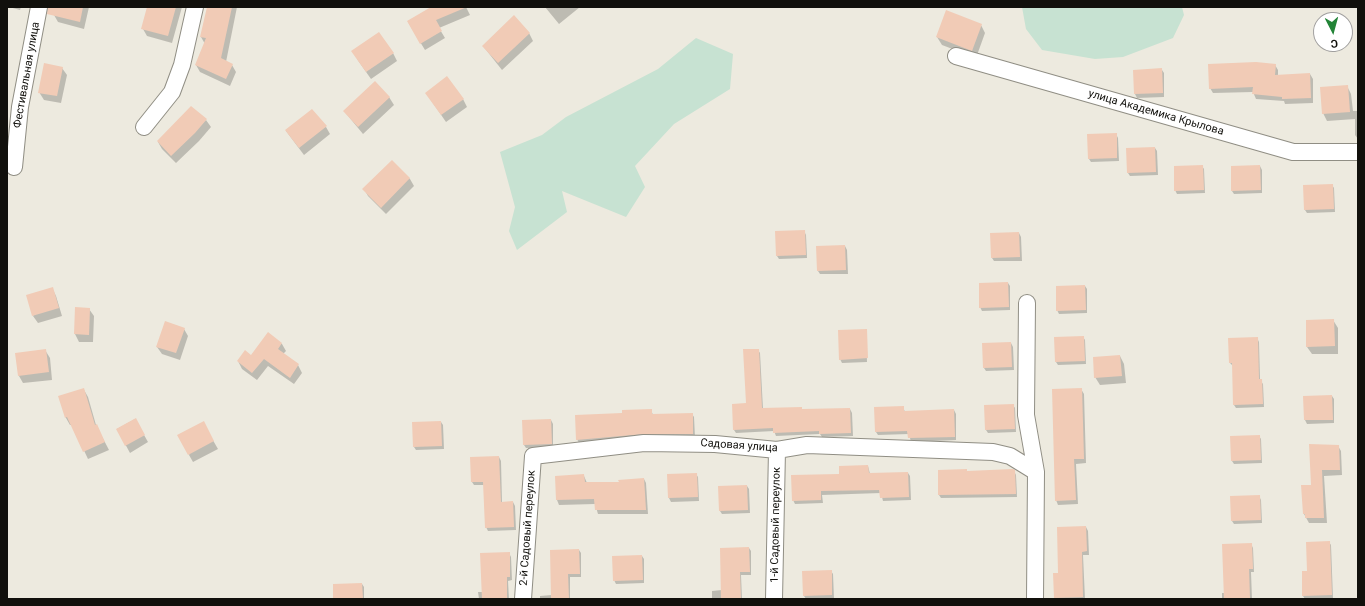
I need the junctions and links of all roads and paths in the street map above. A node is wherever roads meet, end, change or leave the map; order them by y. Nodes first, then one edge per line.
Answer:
1 (39, 7) edge
2 (195, 7) edge
3 (956, 56) dead end
4 (144, 127) dead end
5 (1358, 152) edge
6 (14, 167) dead end
7 (1027, 303) dead end
8 (777, 450) junction
9 (533, 456) joint
10 (1036, 472) junction
11 (523, 599) edge
12 (774, 599) edge
13 (1035, 599) edge

1 - 6 street, Фестивальная улица
2 - 4 street
3 - 5 street, улица Академика Крылова
7 - 10 street
8 - 9 street, Садовая улица
8 - 10 street, Садовая улица
8 - 12 street, 1-й Садовый переулок
9 - 11 street, 2-й Садовый переулок
10 - 13 street

